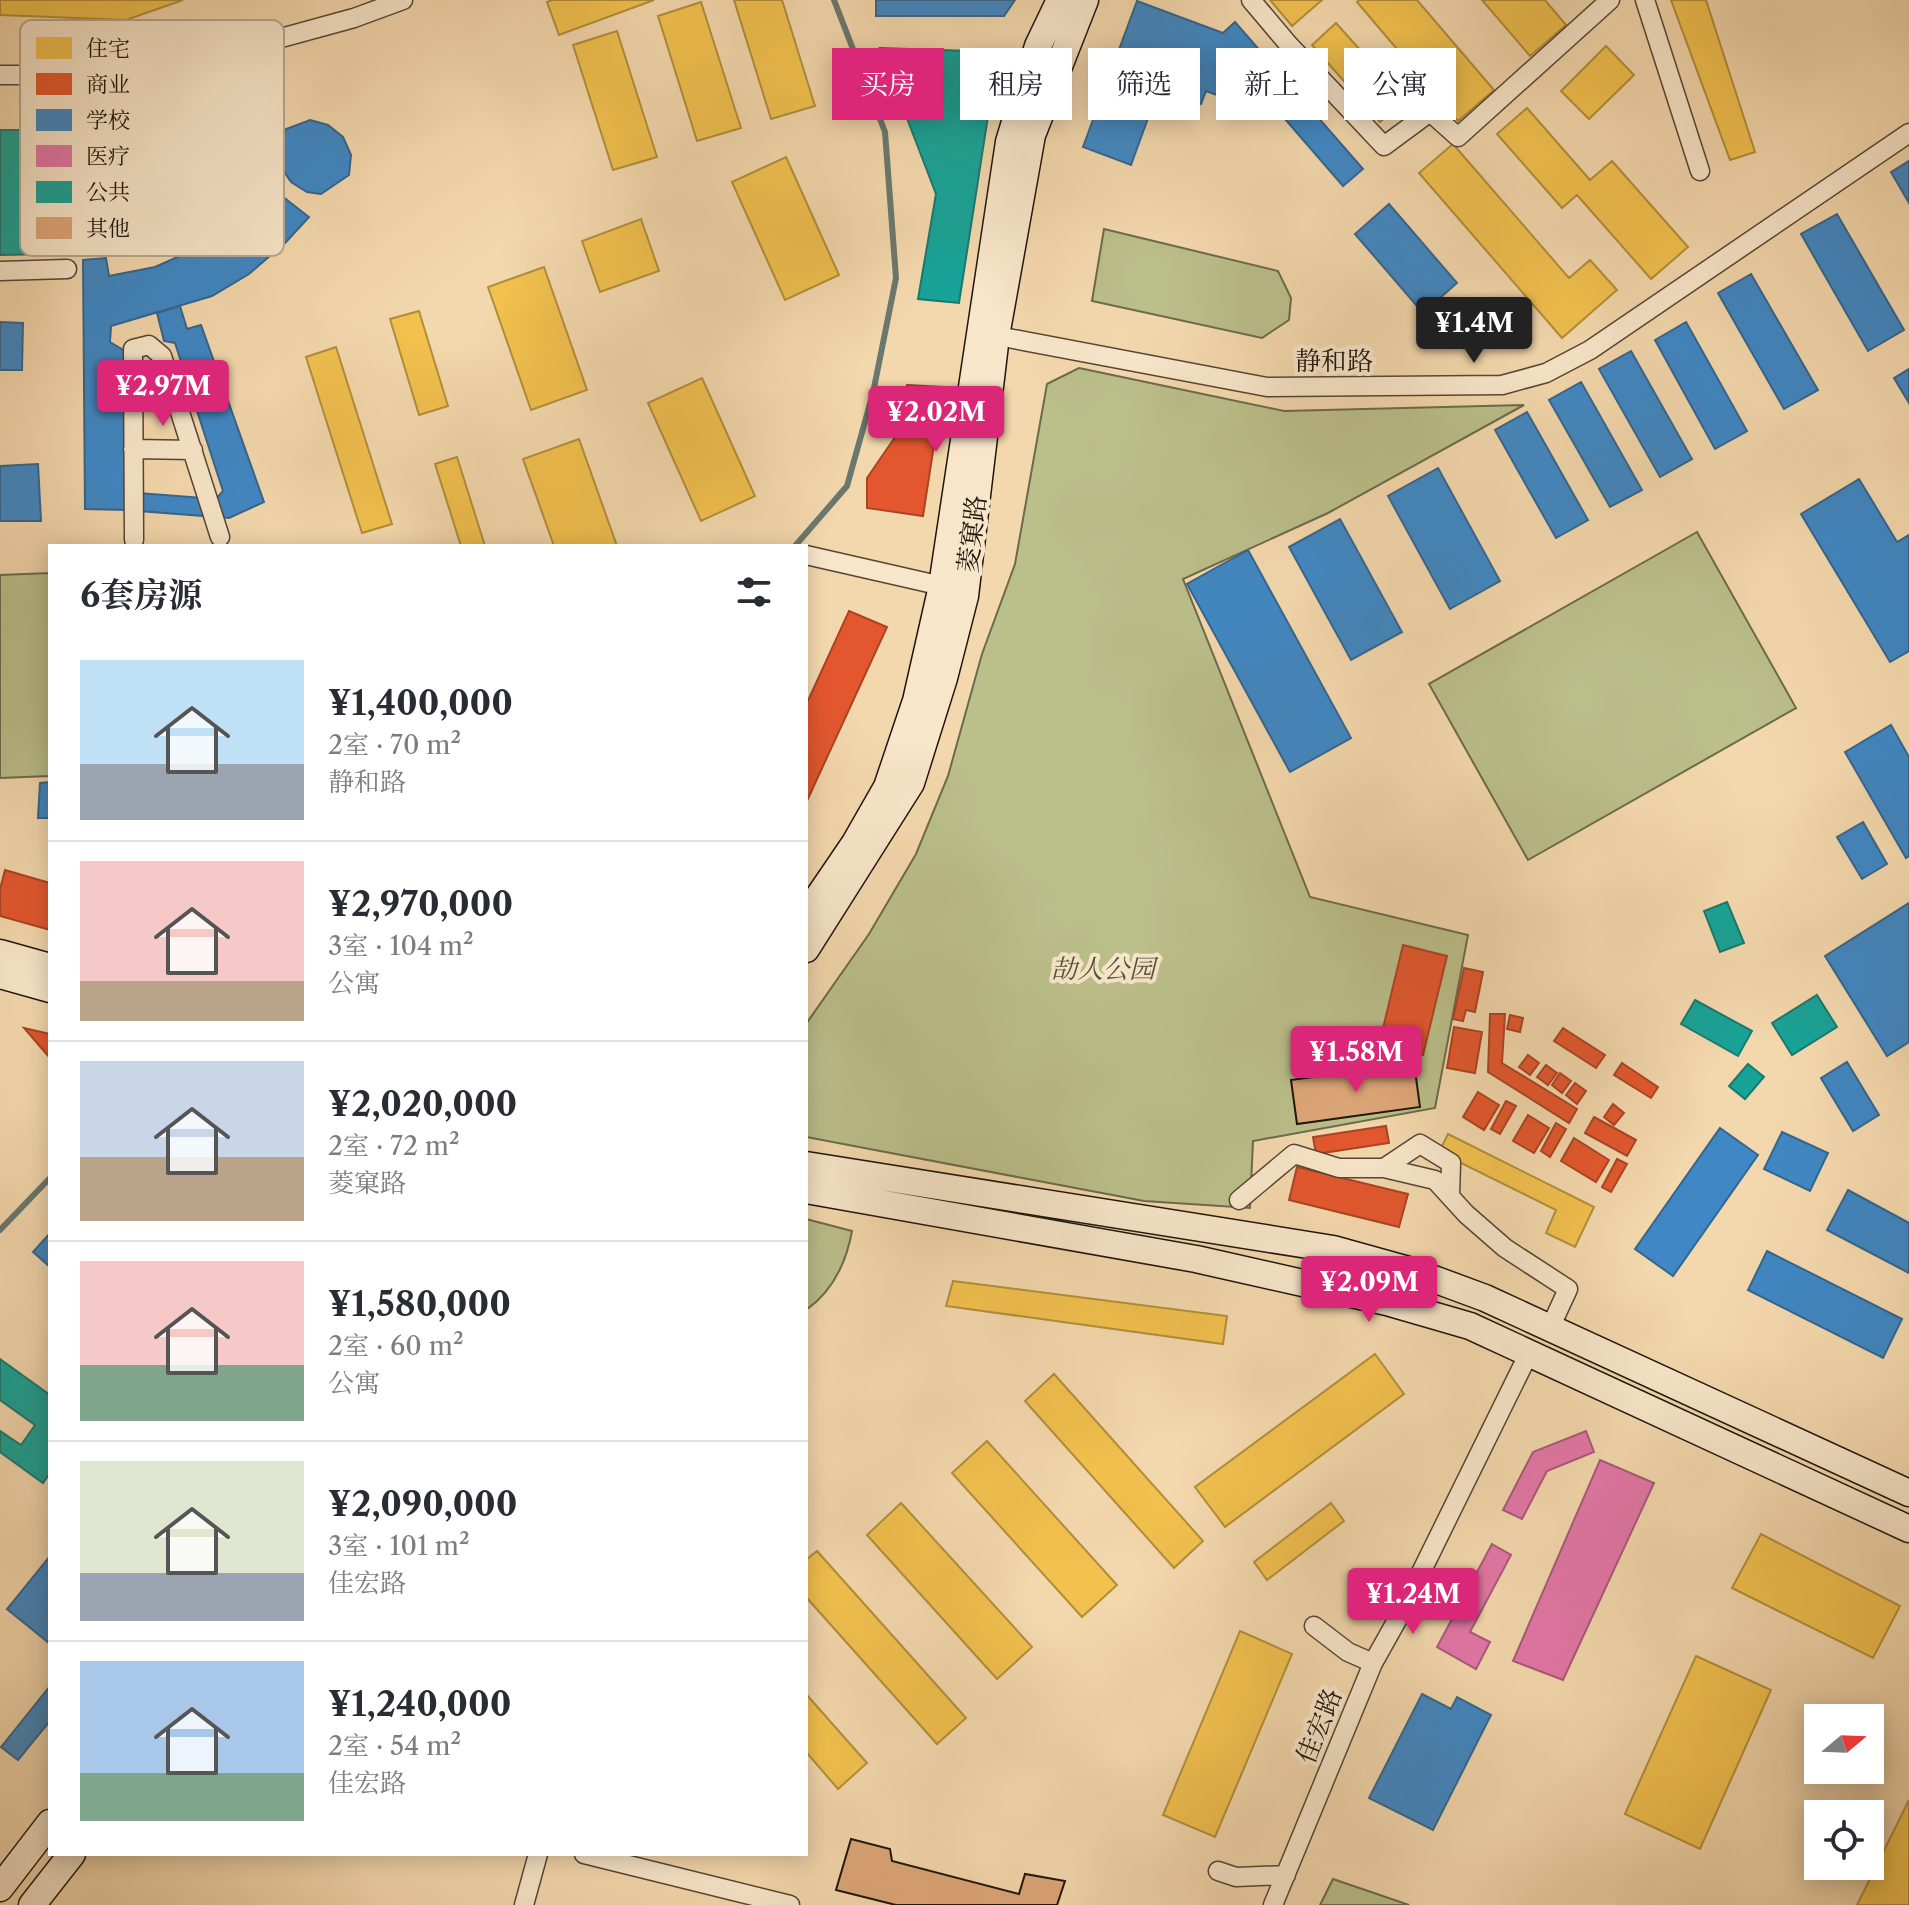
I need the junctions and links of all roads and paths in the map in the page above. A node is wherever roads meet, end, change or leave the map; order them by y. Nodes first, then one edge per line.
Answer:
1 (403, 0) edge
2 (1060, 0) edge
3 (1085, 0) edge
4 (1251, 0) edge
5 (1610, 0) edge
6 (1645, 0) edge
7 (284, 37) edge
8 (1909, 133) edge
9 (1700, 171) dead end
10 (67, 269) dead end
11 (0, 271) edge
12 (987, 334) junction
13 (133, 449) junction
14 (193, 450) junction
15 (220, 537) dead end
16 (134, 540) dead end
17 (808, 555) edge
18 (942, 586) junction
19 (808, 912) edge
20 (808, 946) edge
21 (0, 953) edge
22 (48, 966) edge
23 (0, 975) edge
24 (48, 988) edge
25 (808, 1165) edge
26 (1384, 1168) junction
27 (808, 1190) edge
28 (1450, 1196) junction
29 (1239, 1200) dead end
30 (1550, 1328) junction
31 (1528, 1355) junction
32 (1909, 1493) edge
33 (1909, 1529) edge
34 (1314, 1626) dead end
35 (1373, 1663) junction
36 (48, 1826) edge
37 (70, 1856) edge
38 (537, 1856) edge
39 (592, 1856) edge
40 (1218, 1871) dead end
41 (1286, 1875) junction
42 (0, 1888) edge
43 (32, 1905) edge
44 (524, 1905) edge
45 (790, 1905) edge
46 (1273, 1905) edge

1 - 7 street
2 - 12 street, 菱窠路
3 - 12 street, 菱窠路
4 - 5 street
6 - 9 street
8 - 12 street, 静和路
10 - 11 street
12 - 18 street, 菱窠路
12 - 20 street, 菱窠路
13 - 14 street
13 - 14 street
13 - 16 street
14 - 15 street
17 - 18 street
18 - 19 street, 菱窠路
21 - 22 street
23 - 24 street
25 - 30 street
26 - 28 street
26 - 28 street
26 - 29 street
27 - 31 street
28 - 30 street
30 - 32 street
31 - 33 street
31 - 35 street, 佳宏路
34 - 35 street
35 - 41 street, 佳宏路
36 - 42 street
37 - 43 street
38 - 44 street
39 - 45 street
40 - 41 street
41 - 46 street, 佳宏路

